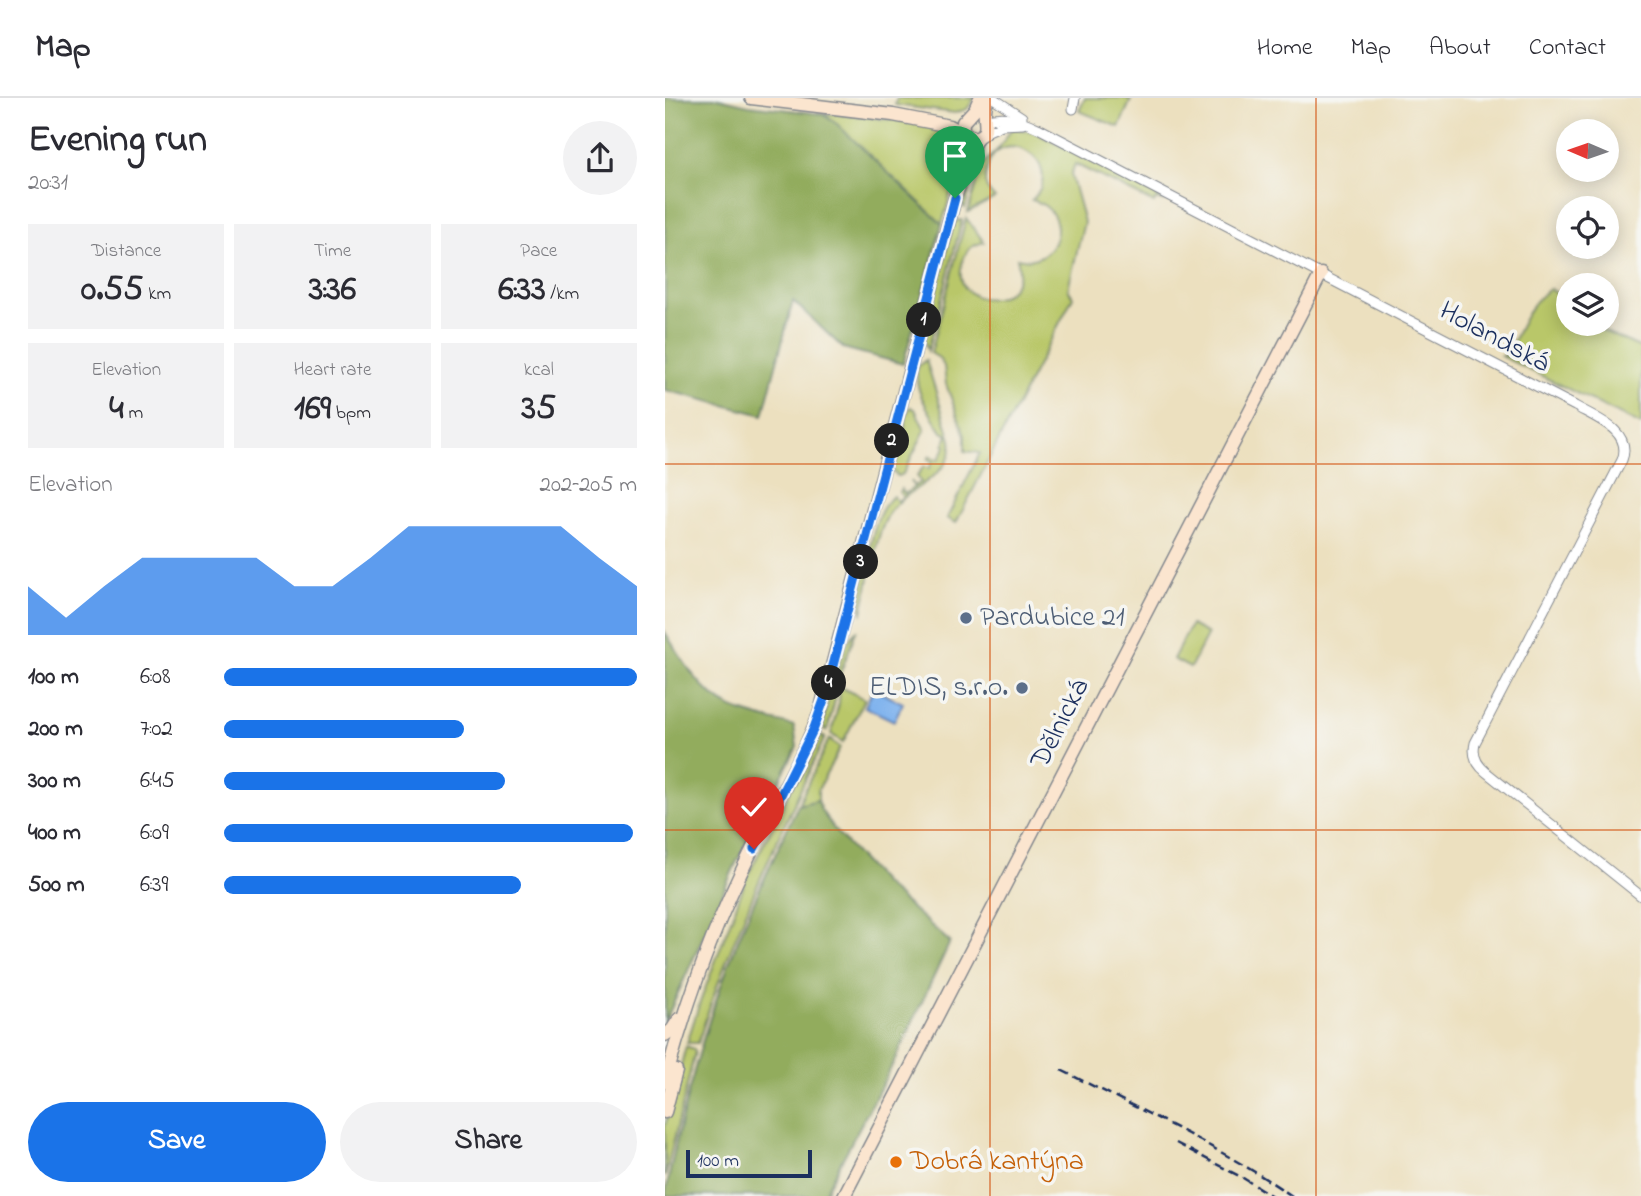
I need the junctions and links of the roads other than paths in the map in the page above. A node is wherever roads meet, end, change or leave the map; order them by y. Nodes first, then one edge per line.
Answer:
1 (751, 98) edge
2 (980, 98) edge
3 (987, 98) edge
4 (993, 98) edge
5 (1075, 98) edge
6 (1073, 109) dead end
7 (893, 115) junction
8 (967, 116) junction
9 (929, 121) junction
10 (983, 127) junction
11 (1038, 128) junction
12 (964, 132) junction
13 (962, 155) junction
14 (955, 198) junction
15 (1321, 274) junction
16 (778, 800) junction
17 (1641, 896) edge
18 (670, 1045) edge
19 (669, 1083) edge
20 (665, 1112) edge
21 (844, 1196) edge

1 - 7 main road
2 - 8 main road
3 - 10 main road
4 - 11 street, Holandská
5 - 6 street
7 - 8 main road
7 - 9 main road
8 - 10 main road
8 - 12 main road
9 - 12 main road
9 - 13 main road
10 - 11 street, Holandská
10 - 12 main road
10 - 14 main road
11 - 15 street, Holandská
12 - 13 main road
13 - 14 main road
14 - 16 main road
15 - 17 street, Holandská
15 - 21 main road, Dělnická
16 - 18 main road
16 - 18 main road
18 - 19 main road
18 - 19 main road
19 - 20 main road

